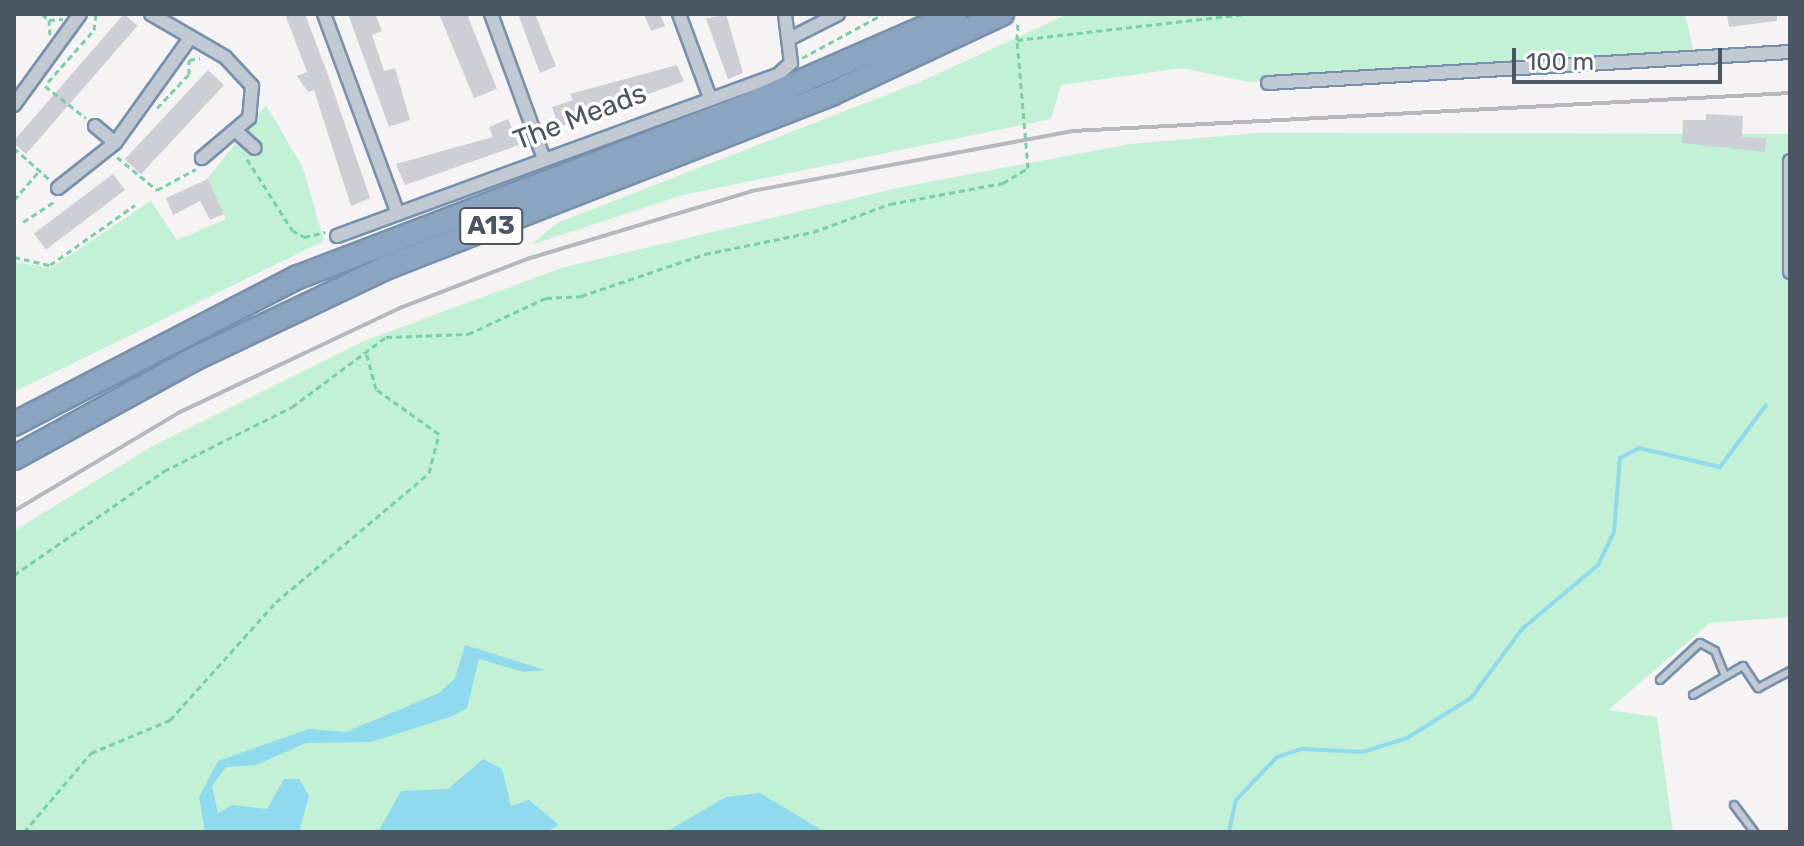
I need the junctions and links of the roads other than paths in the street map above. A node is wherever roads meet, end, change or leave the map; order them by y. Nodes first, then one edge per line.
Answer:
1 (80, 14) edge
2 (151, 14) edge
3 (324, 14) edge
4 (491, 14) edge
5 (679, 14) edge
6 (785, 14) edge
7 (838, 14) edge
8 (955, 14) edge
9 (1001, 20) edge
10 (191, 37) junction
11 (789, 39) junction
12 (1790, 52) edge
13 (1268, 83) dead end
14 (709, 95) junction
15 (14, 105) edge
16 (95, 126) road end
17 (236, 131) junction
18 (255, 148) road end
19 (119, 149) junction
20 (543, 156) junction
21 (202, 158) road end
22 (1790, 161) edge
23 (58, 182) road end
24 (398, 214) junction
25 (337, 236) road end
26 (1790, 272) edge
27 (14, 424) edge
28 (14, 458) edge
29 (1790, 671) edge
30 (1724, 673) junction
31 (1660, 680) dead end
32 (1693, 695) dead end
33 (1734, 805) dead end
34 (1754, 832) edge

1 - 15 street
2 - 10 street
3 - 24 street
4 - 20 street
5 - 14 street
6 - 11 street
7 - 11 street
8 - 27 highway, A13
9 - 28 highway, A13
10 - 17 street
10 - 19 street
11 - 14 street, The Meads
12 - 13 street
14 - 20 street, The Meads
16 - 19 street
17 - 18 street
17 - 21 street
19 - 23 street
20 - 24 street, The Meads
22 - 26 street
24 - 25 street, The Meads
29 - 30 lane
30 - 31 lane
30 - 32 lane
33 - 34 lane

